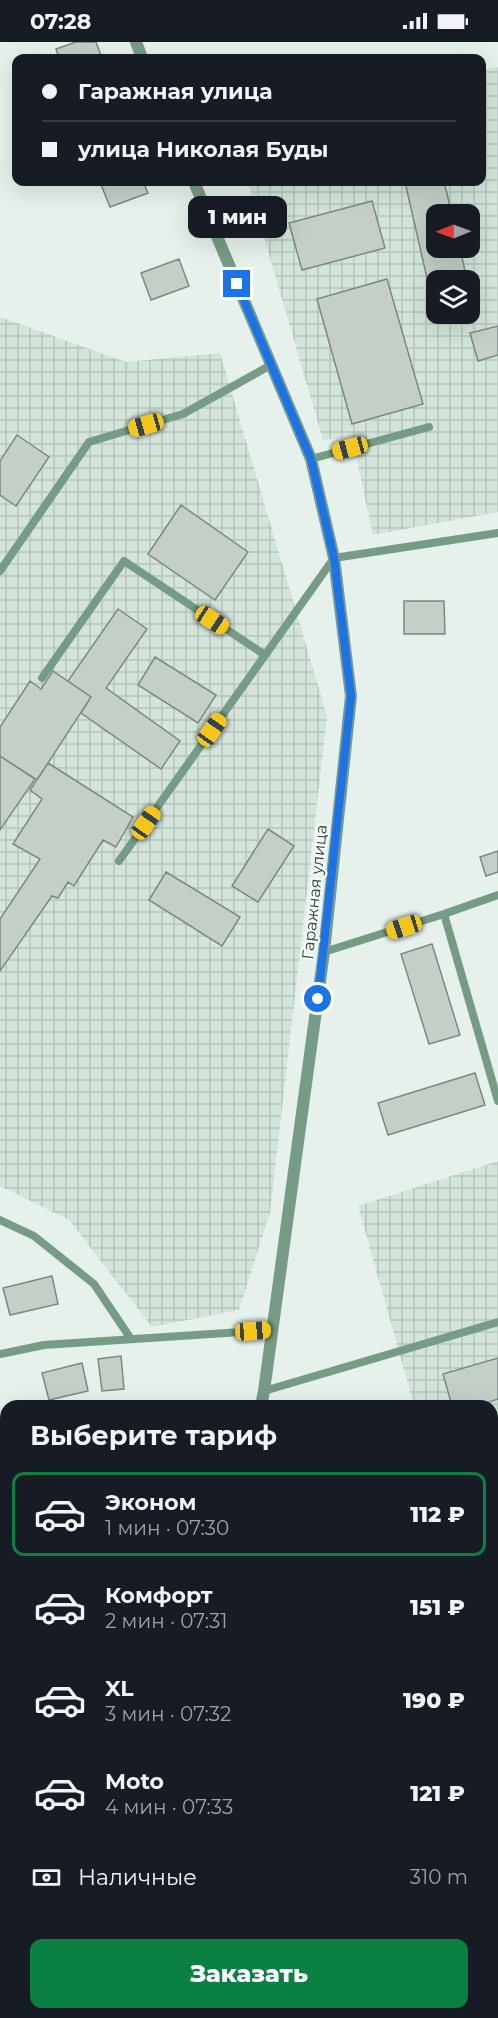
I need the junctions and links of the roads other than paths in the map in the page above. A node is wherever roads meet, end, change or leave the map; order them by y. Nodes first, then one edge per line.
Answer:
1 (196, 186) edge
2 (271, 365) junction
3 (429, 427) dead end
4 (311, 459) junction
5 (498, 532) edge
6 (334, 558) junction
7 (0, 571) edge
8 (265, 655) junction
9 (42, 678) dead end
10 (119, 861) dead end
11 (498, 895) edge
12 (444, 914) junction
13 (324, 952) junction
14 (498, 1101) edge
15 (0, 1220) edge
16 (498, 1322) edge
17 (273, 1330) junction
18 (131, 1339) junction
19 (0, 1354) edge
20 (264, 1391) junction
21 (262, 1400) edge

1 - 2 street, Гаражная улица
2 - 4 street, Гаражная улица
2 - 7 lane
3 - 4 lane
4 - 6 street, Гаражная улица
5 - 6 lane
6 - 8 lane
6 - 13 street, Гаражная улица
8 - 9 lane
8 - 10 lane
11 - 12 lane
12 - 13 lane
12 - 14 lane
13 - 17 street, Гаражная улица
15 - 18 lane
16 - 20 lane
17 - 18 lane
17 - 20 street, Гаражная улица
18 - 19 lane
20 - 21 street, Гаражная улица

